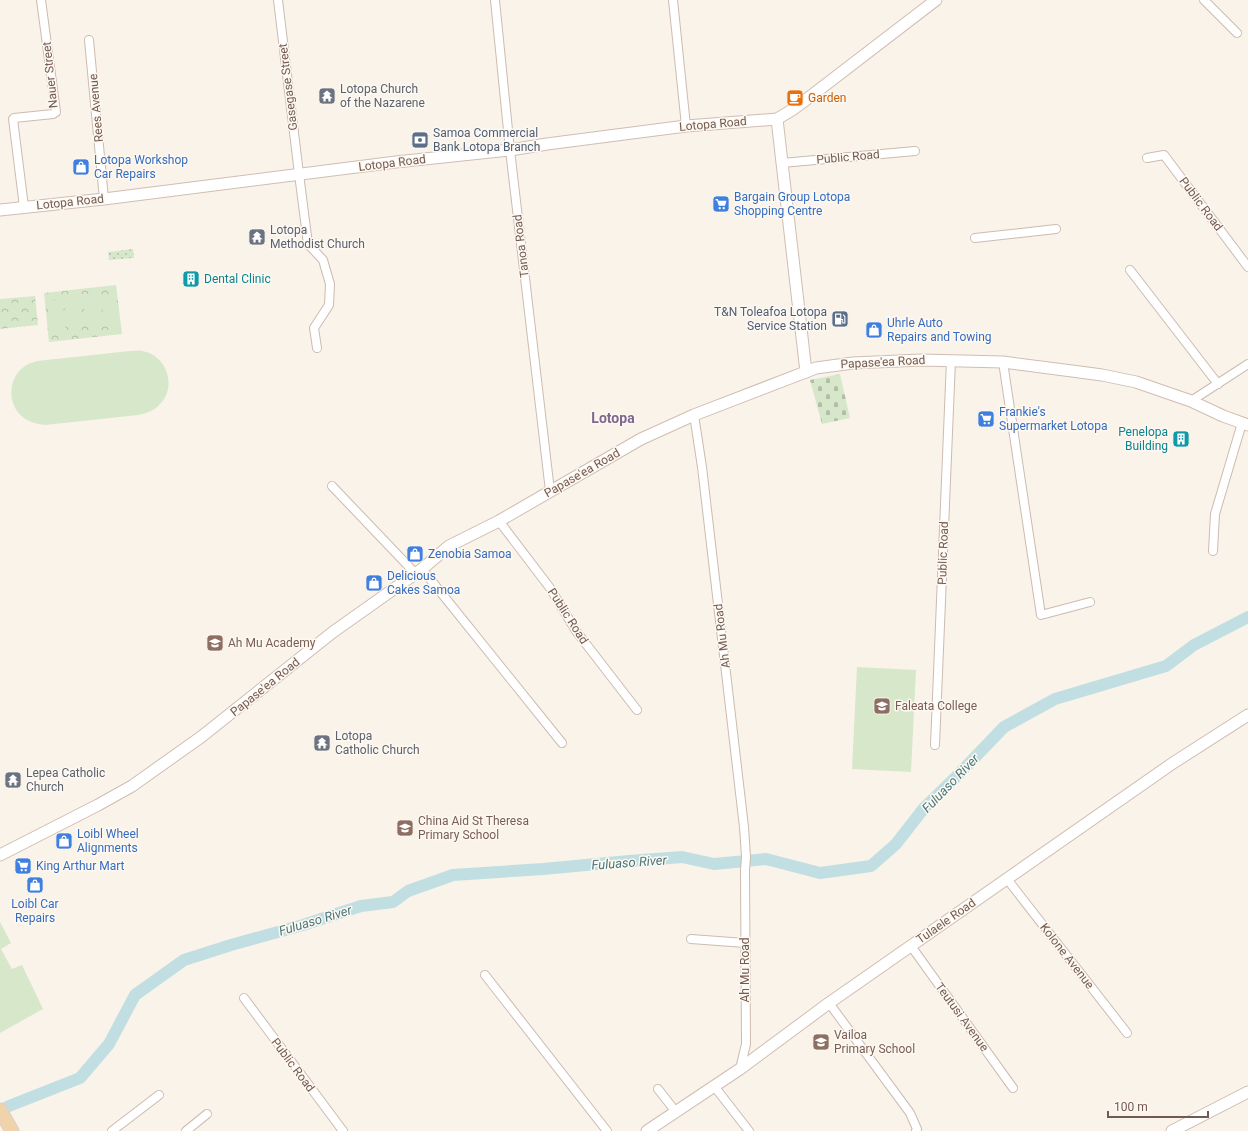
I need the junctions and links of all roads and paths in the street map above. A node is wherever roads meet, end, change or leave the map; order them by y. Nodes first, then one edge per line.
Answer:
1 (41, 0) edge
2 (278, 0) edge
3 (495, 0) edge
4 (673, 0) edge
5 (936, 0) edge
6 (1204, 0) edge
7 (1237, 33) dead end
8 (89, 40) dead end
9 (777, 119) junction
10 (686, 126) junction
11 (510, 150) junction
12 (915, 151) dead end
13 (1146, 158) dead end
14 (782, 162) junction
15 (299, 174) junction
16 (104, 199) junction
17 (24, 207) junction
18 (0, 210) edge
19 (1056, 229) dead end
20 (975, 238) dead end
21 (1248, 267) edge
22 (1130, 270) dead end
23 (317, 348) dead end
24 (951, 360) junction
25 (1003, 362) junction
26 (1248, 364) edge
27 (806, 372) junction
28 (1218, 384) junction
29 (1191, 402) junction
30 (694, 415) junction
31 (1245, 424) edge
32 (332, 486) dead end
33 (550, 491) junction
34 (499, 521) junction
35 (1213, 551) dead end
36 (418, 571) junction
37 (1090, 602) dead end
38 (637, 710) dead end
39 (1248, 715) edge
40 (562, 743) dead end
41 (935, 745) dead end
42 (0, 855) edge
43 (1007, 879) junction
44 (691, 939) dead end
45 (745, 944) junction
46 (911, 946) junction
47 (485, 975) dead end
48 (244, 998) dead end
49 (829, 1003) junction
50 (1127, 1033) dead end
51 (740, 1069) junction
52 (714, 1086) junction
53 (1013, 1088) dead end
54 (658, 1089) dead end
55 (1248, 1092) edge
56 (159, 1095) dead end
57 (676, 1112) junction
58 (207, 1114) dead end
59 (3, 1115) edge
60 (12, 1131) edge
61 (112, 1131) edge
62 (186, 1131) edge
63 (342, 1131) edge
64 (607, 1131) edge
65 (647, 1131) edge
66 (749, 1131) edge
67 (916, 1131) edge
68 (1172, 1131) edge

1 - 17 street, Nauer Street
2 - 15 street, Gasegase Street
3 - 11 street, Tanoa Road
4 - 10 street
5 - 9 street, Lotopa Road
6 - 7 street
8 - 16 street, Rees Avenue
9 - 10 street, Lotopa Road
9 - 14 street
10 - 11 street, Lotopa Road
11 - 15 street, Lotopa Road
11 - 33 street, Tanoa Road
12 - 14 street, Public Road
13 - 21 street, Public Road
14 - 27 street
15 - 16 street, Lotopa Road
15 - 23 street
16 - 17 street, Lotopa Road
17 - 18 street, Lotopa Road
19 - 20 street
22 - 28 street
24 - 25 street, Papase'ea Road
24 - 27 street, Papase'ea Road
24 - 41 street, Public Road
25 - 29 street, Papase'ea Road
25 - 37 street
26 - 28 street
27 - 30 street, Papase'ea Road
28 - 29 street
29 - 31 street, Papase'ea Road
30 - 33 street, Papase'ea Road
30 - 45 street, Ah Mu Road
31 - 35 street
32 - 36 street
33 - 34 street, Papase'ea Road
34 - 36 street, Papase'ea Road
34 - 38 street, Public Road
36 - 40 street
36 - 42 street, Papase'ea Road
39 - 43 street, Tulaele Road
43 - 46 street, Tulaele Road
43 - 50 street, Kolone Avenue
44 - 45 street
45 - 51 street, Ah Mu Road
46 - 49 street, Tulaele Road
46 - 53 street, Teutusi Avenue
47 - 64 street
48 - 63 street, Public Road
49 - 51 street, Tulaele Road
49 - 67 street
51 - 52 street, Tulaele Road
52 - 57 street, Tulaele Road
52 - 66 street
54 - 57 street
55 - 68 street
56 - 61 street
57 - 65 street, Tulaele Road
58 - 62 street
59 - 60 main road

